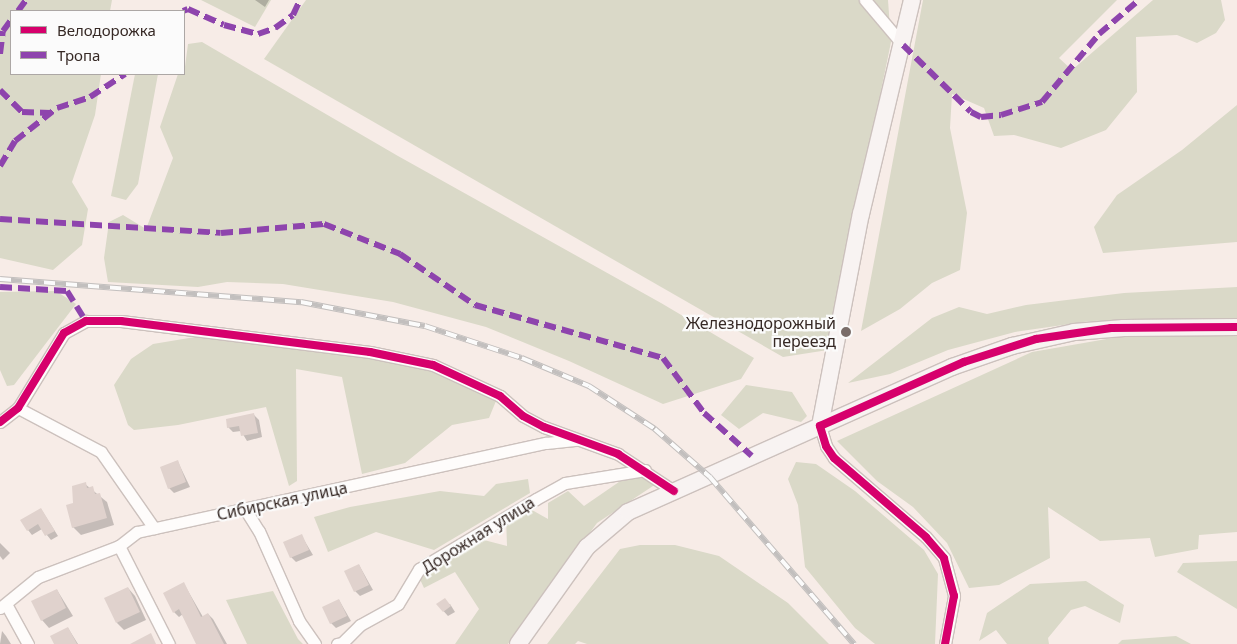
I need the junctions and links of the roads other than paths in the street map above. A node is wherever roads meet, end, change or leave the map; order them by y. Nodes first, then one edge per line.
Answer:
1 (864, 0) edge
2 (912, 0) edge
3 (904, 45) junction
4 (1237, 327) edge
5 (18, 408) junction
6 (0, 422) edge
7 (820, 426) junction
8 (583, 439) junction
9 (645, 470) junction
10 (674, 491) junction
11 (246, 508) junction
12 (154, 528) junction
13 (119, 546) junction
14 (3, 606) edge
15 (28, 644) edge
16 (169, 644) edge
17 (315, 644) edge
18 (337, 644) edge
19 (518, 644) edge
20 (945, 644) edge

1 - 3 street
2 - 3 main road
3 - 7 main road
4 - 7 main road
5 - 6 street
5 - 8 street
5 - 12 street
7 - 10 main road
7 - 20 street
8 - 9 street
8 - 11 street, Сибирская улица
9 - 10 street
9 - 18 street, Дорожная улица
10 - 19 main road
11 - 12 street, Сибирская улица
11 - 17 street
12 - 13 street, Сибирская улица
13 - 14 street, Сибирская улица
13 - 16 street
14 - 15 street

